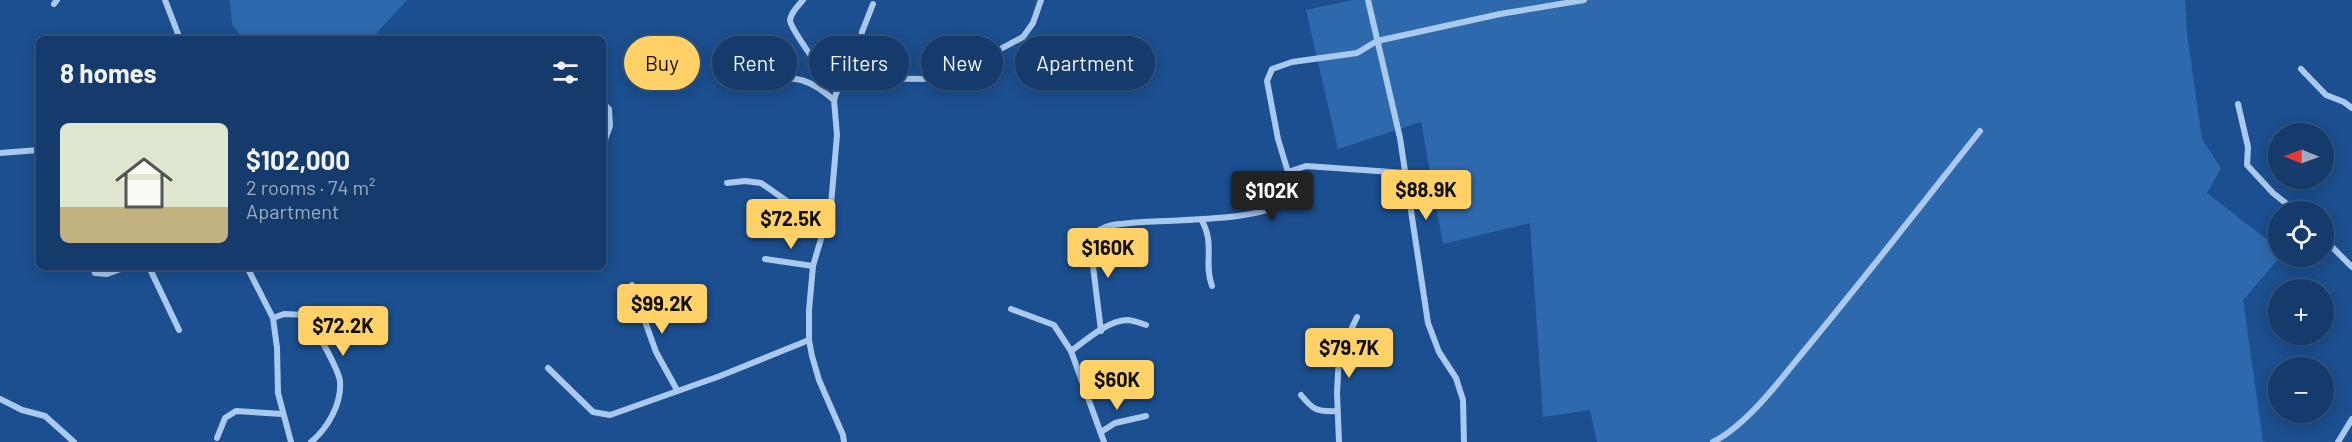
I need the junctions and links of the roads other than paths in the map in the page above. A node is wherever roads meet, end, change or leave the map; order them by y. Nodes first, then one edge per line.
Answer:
1 (165, 0) edge
2 (803, 0) edge
3 (1041, 0) edge
4 (1368, 0) edge
5 (1584, 0) edge
6 (873, 4) dead end
7 (179, 36) edge
8 (861, 36) edge
9 (1377, 41) junction
10 (2301, 69) dead end
11 (797, 79) edge
12 (909, 79) edge
13 (837, 91) joint
14 (834, 100) junction
15 (2238, 104) dead end
16 (606, 106) edge
17 (2352, 108) edge
18 (1980, 131) dead end
19 (606, 137) edge
20 (36, 150) edge
21 (0, 153) edge
22 (1288, 172) junction
23 (1406, 173) junction
24 (727, 183) dead end
25 (2283, 201) edge
26 (1201, 219) junction
27 (827, 220) junction
28 (2334, 249) edge
29 (765, 259) dead end
30 (813, 266) junction
31 (2352, 267) edge
32 (94, 270) edge
33 (116, 270) edge
34 (150, 270) edge
35 (249, 270) edge
36 (632, 285) dead end
37 (1212, 286) dead end
38 (1011, 309) dead end
39 (1357, 317) dead end
40 (273, 318) junction
41 (1146, 325) dead end
42 (179, 330) dead end
43 (1101, 331) junction
44 (809, 340) junction
45 (1071, 351) junction
46 (548, 368) dead end
47 (677, 390) junction
48 (1301, 395) dead end
49 (0, 399) edge
50 (1337, 411) junction
51 (282, 414) junction
52 (1146, 416) dead end
53 (2352, 419) edge
54 (1101, 432) junction
55 (217, 438) dead end
56 (74, 442) edge
57 (291, 442) edge
58 (311, 442) edge
59 (844, 442) edge
60 (1104, 442) edge
61 (1339, 442) edge
62 (1464, 442) edge
63 (1713, 442) edge
64 (2338, 442) edge

1 - 7 street
2 - 13 street
3 - 12 street
4 - 9 street
5 - 9 street
6 - 8 street
9 - 22 street
9 - 23 street
10 - 17 street
11 - 14 street
13 - 14 street
14 - 27 street
15 - 25 street
16 - 19 street
18 - 63 street
20 - 21 street
22 - 23 street
22 - 26 street
23 - 62 street
24 - 27 street
26 - 37 street
26 - 43 street
27 - 30 street
28 - 31 street
29 - 30 street
30 - 44 street
32 - 33 street
34 - 42 street
35 - 40 street
36 - 47 street
38 - 45 street
39 - 50 street
40 - 51 street
40 - 58 street
41 - 43 street
43 - 45 street
44 - 47 street
44 - 59 street
45 - 54 street
46 - 47 street
48 - 50 street
49 - 56 street
50 - 61 street
51 - 55 street
51 - 57 street
52 - 54 street
53 - 64 street
54 - 60 street

